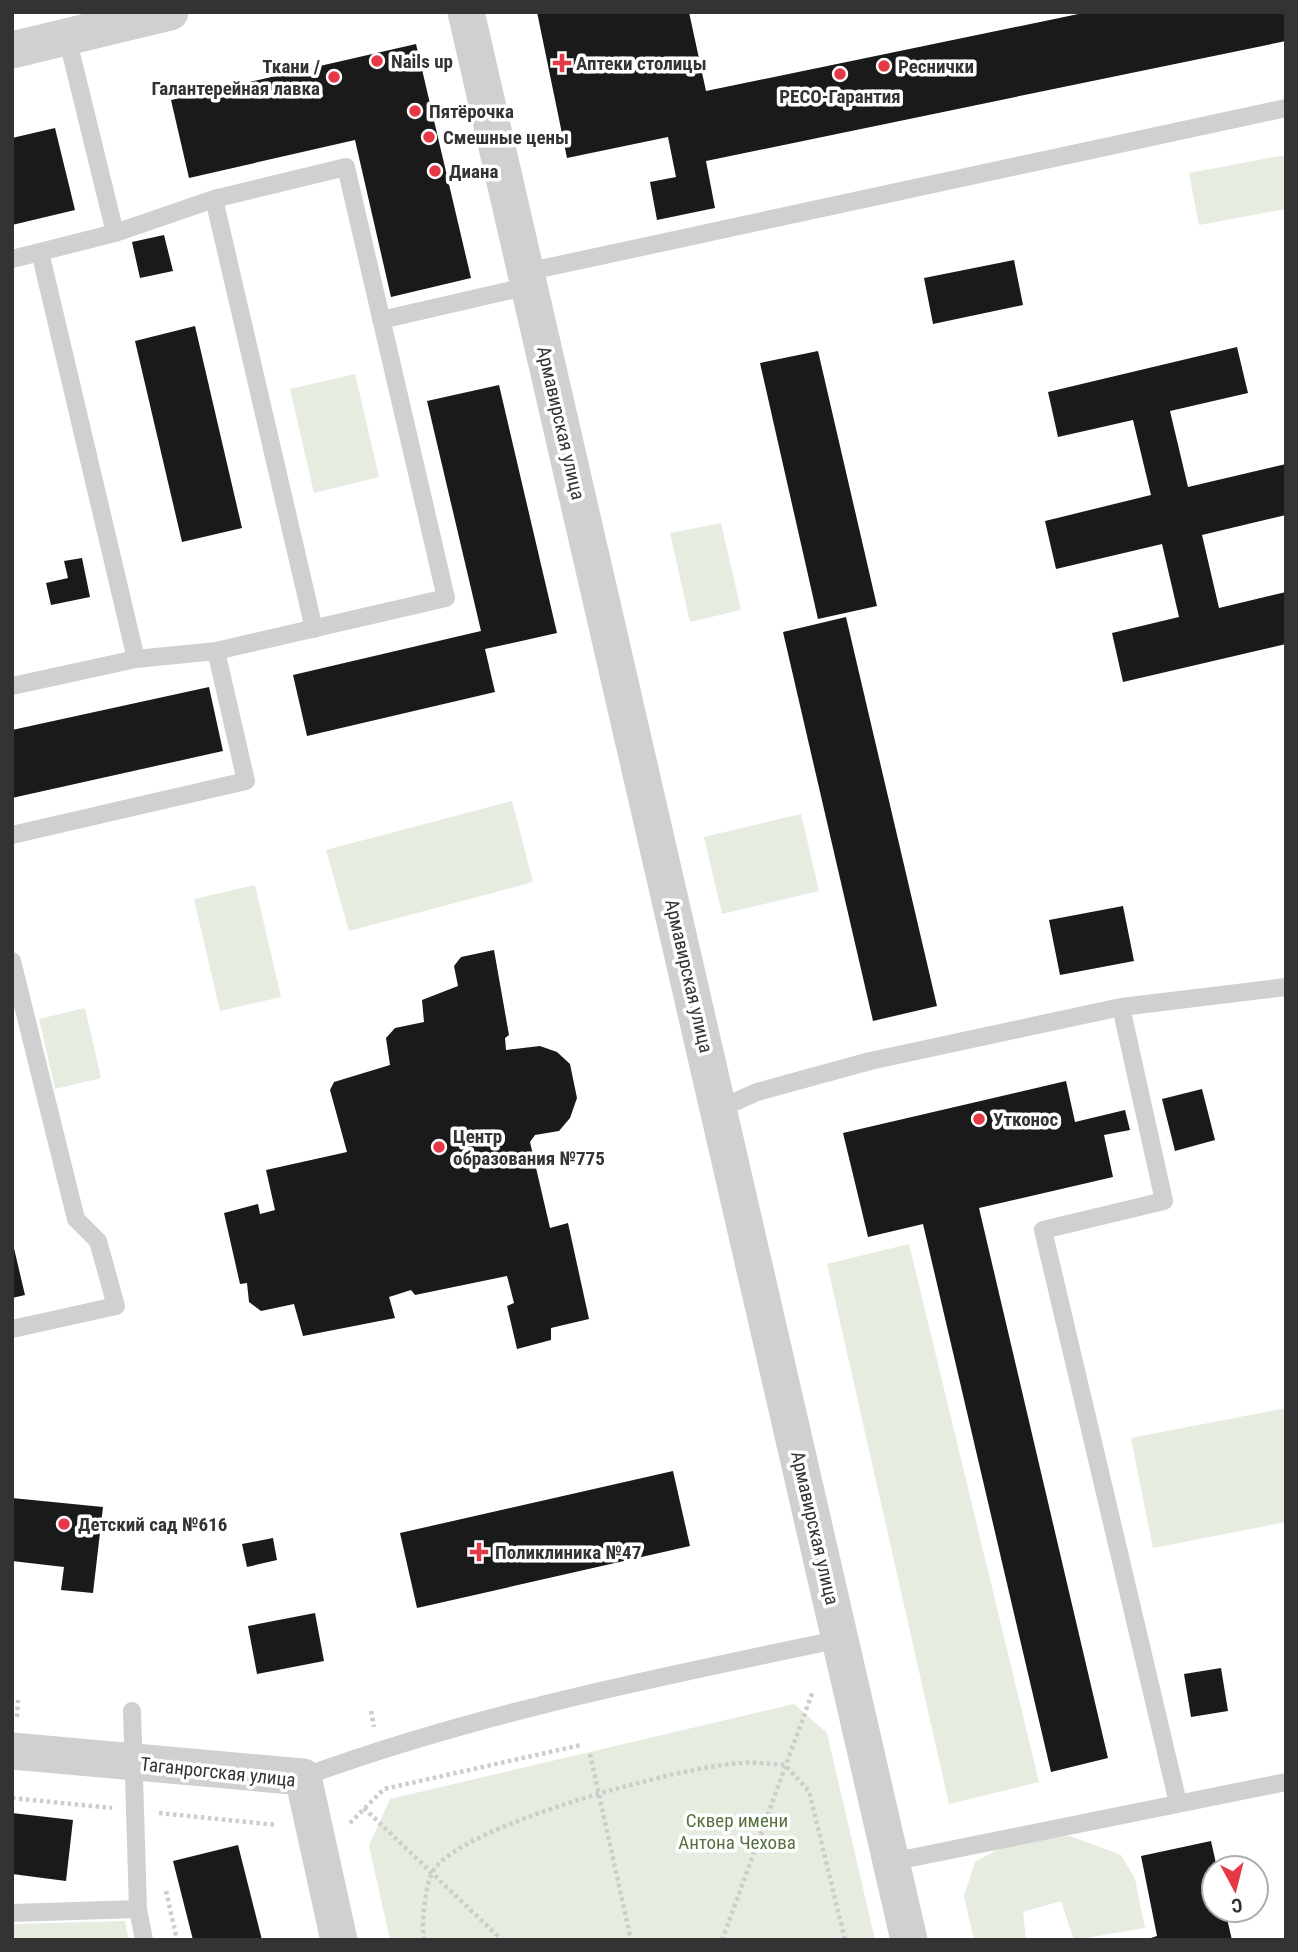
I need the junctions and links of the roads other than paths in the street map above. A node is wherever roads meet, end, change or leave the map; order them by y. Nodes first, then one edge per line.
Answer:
1 (170, 12) edge
2 (466, 12) edge
3 (67, 37) junction
4 (12, 50) edge
5 (1286, 108) edge
6 (214, 199) junction
7 (116, 233) junction
8 (40, 252) junction
9 (12, 259) edge
10 (528, 279) junction
11 (382, 320) junction
12 (314, 629) junction
13 (216, 651) junction
14 (136, 659) junction
15 (12, 686) edge
16 (12, 835) edge
17 (12, 961) edge
18 (1286, 987) edge
19 (1121, 1007) junction
20 (719, 1109) junction
21 (12, 1329) edge
22 (841, 1639) junction
23 (132, 1711) dead end
24 (12, 1751) edge
25 (135, 1763) junction
26 (303, 1777) junction
27 (1286, 1782) edge
28 (1178, 1803) junction
29 (891, 1861) junction
30 (138, 1909) junction
31 (12, 1913) edge
32 (144, 1940) edge
33 (339, 1940) edge
34 (909, 1940) edge

1 - 3 street
2 - 10 street, Армавирская улица
3 - 4 street
3 - 7 lane
5 - 10 lane
6 - 7 lane
6 - 11 lane
6 - 12 lane
7 - 8 lane
8 - 9 lane
8 - 14 lane
10 - 11 lane
10 - 20 street, Армавирская улица
11 - 12 lane
12 - 13 lane
13 - 14 lane
13 - 16 lane
14 - 15 lane
17 - 21 lane
18 - 19 lane
19 - 20 lane
19 - 28 lane
20 - 22 street, Армавирская улица
22 - 26 lane
22 - 29 street, Армавирская улица
23 - 25 lane
24 - 25 street, Таганрогская улица
25 - 26 street, Таганрогская улица
25 - 30 lane
26 - 33 street, Таганрогская улица
27 - 28 lane
28 - 29 lane
29 - 34 street, Армавирская улица
30 - 31 lane
30 - 32 lane

